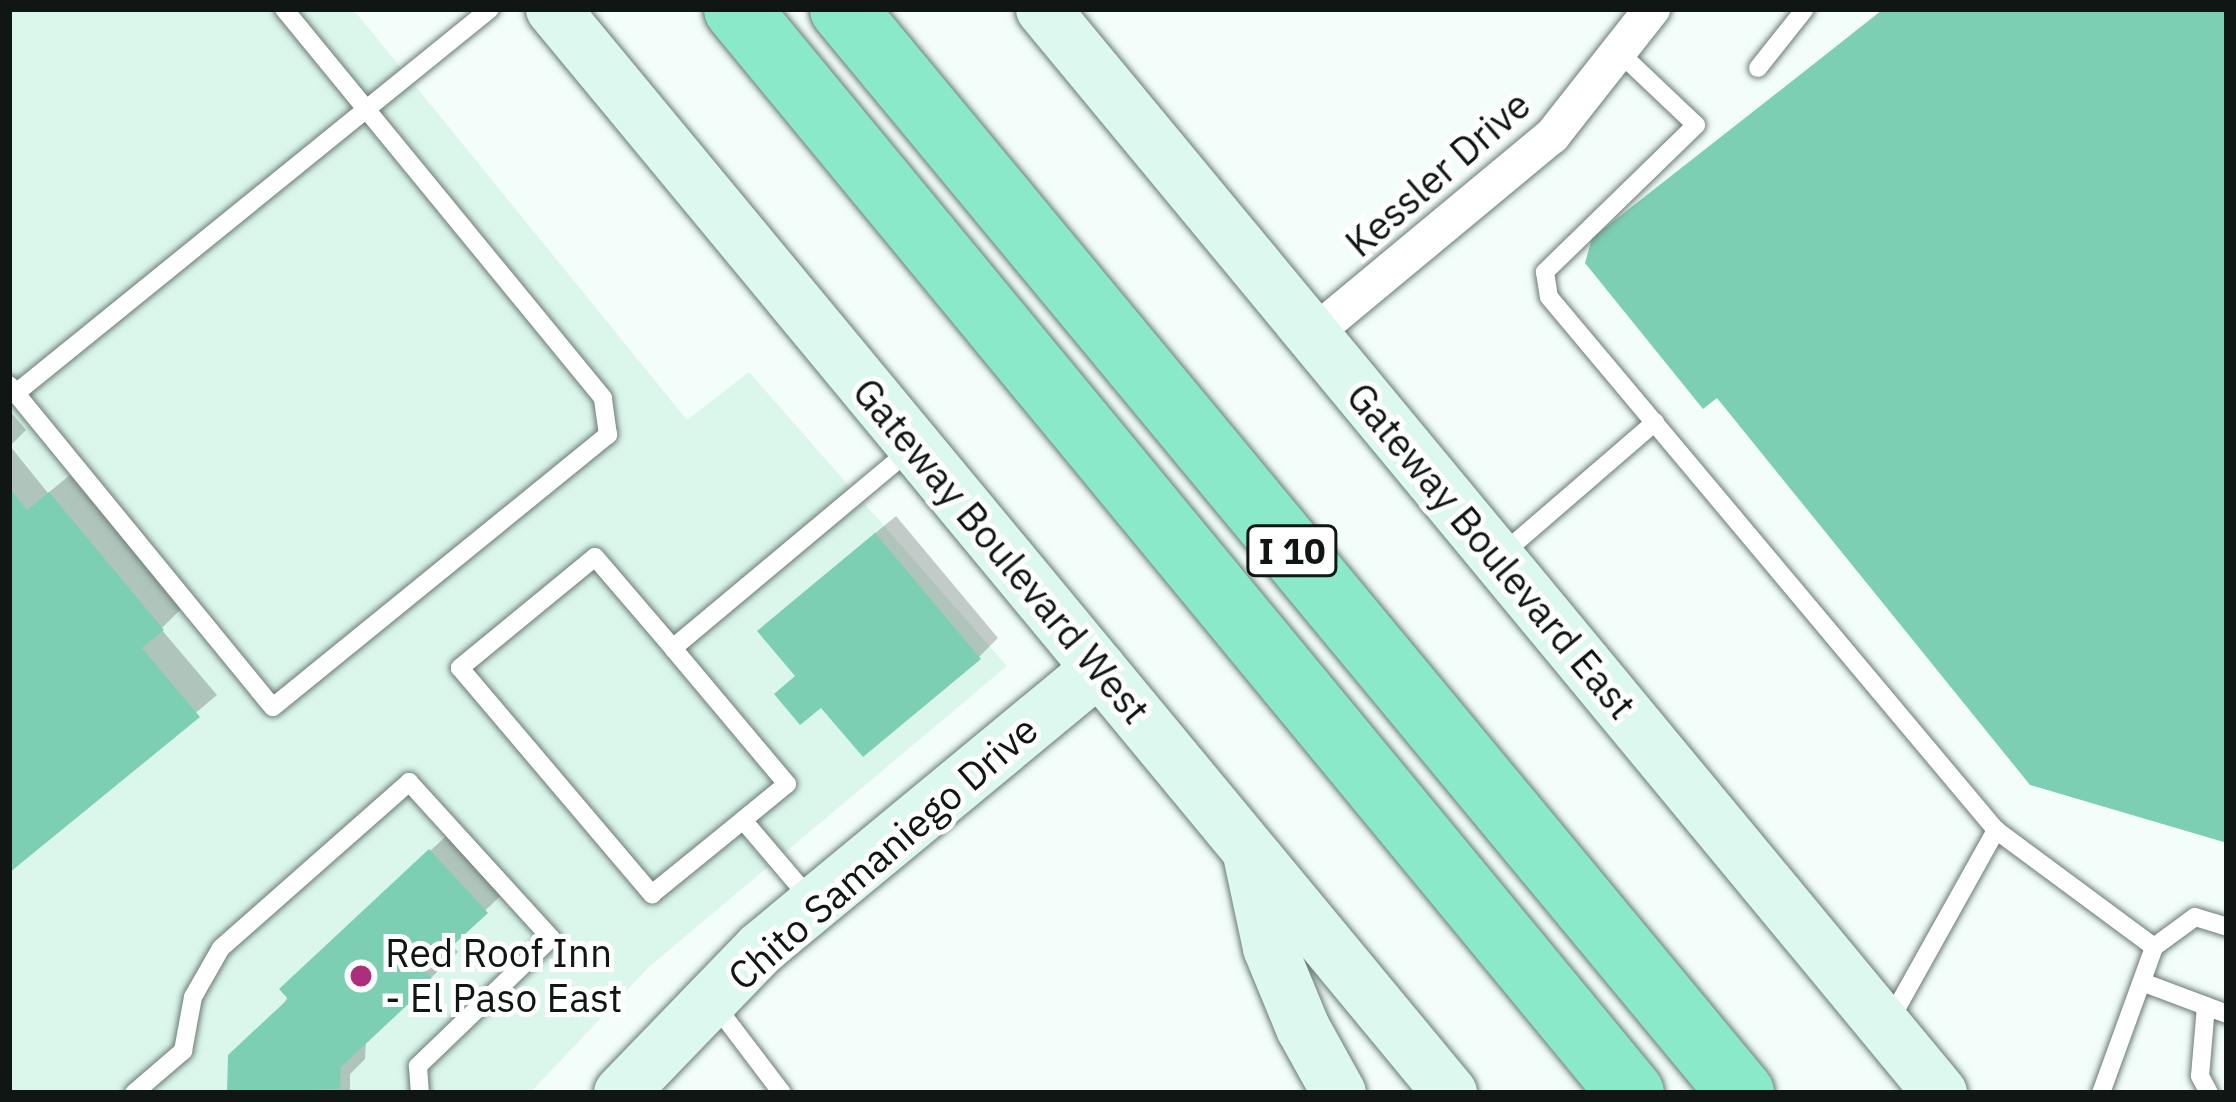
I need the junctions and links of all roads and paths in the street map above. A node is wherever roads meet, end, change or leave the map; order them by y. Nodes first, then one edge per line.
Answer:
1 (284, 9) edge
2 (490, 9) edge
3 (553, 9) edge
4 (737, 9) edge
5 (843, 9) edge
6 (1043, 9) edge
7 (1652, 9) edge
8 (1805, 9) edge
9 (1619, 52) junction
10 (1758, 68) dead end
11 (366, 109) junction
12 (1312, 335) junction
13 (12, 389) edge
14 (1655, 422) junction
15 (915, 446) junction
16 (1497, 559) junction
17 (673, 648) junction
18 (1099, 669) junction
19 (743, 820) junction
20 (1996, 830) junction
21 (1250, 851) junction
22 (814, 904) junction
23 (2227, 927) edge
24 (2154, 947) junction
25 (2142, 982) junction
26 (712, 1001) junction
27 (2206, 1006) junction
28 (2227, 1014) edge
29 (1886, 1028) junction
30 (134, 1093) edge
31 (420, 1093) edge
32 (621, 1093) edge
33 (782, 1093) edge
34 (1339, 1093) edge
35 (1450, 1093) edge
36 (1631, 1093) edge
37 (1742, 1093) edge
38 (1940, 1093) edge
39 (2102, 1093) edge
40 (2209, 1093) edge

1 - 11 lane
2 - 11 lane
3 - 15 main road, Gateway Boulevard West
4 - 36 highway, I 10
5 - 37 highway, I 10
6 - 12 main road, Gateway Boulevard East
7 - 9 street, Kessler Drive
8 - 10 lane
9 - 12 street, Kessler Drive
9 - 14 lane
11 - 13 lane
11 - 13 lane
12 - 16 main road, Gateway Boulevard East
14 - 16 lane
14 - 20 lane
15 - 17 lane
15 - 18 main road, Gateway Boulevard West
16 - 29 main road, Gateway Boulevard East
17 - 19 lane
17 - 19 lane
18 - 21 main road, Gateway Boulevard West
18 - 22 main road, Chito Samaniego Drive
19 - 22 lane
20 - 24 lane
20 - 29 lane
21 - 34 main road
21 - 35 main road, Gateway Boulevard West
22 - 26 main road, Chito Samaniego Drive
23 - 24 lane
24 - 25 lane
25 - 27 lane
25 - 39 lane
26 - 32 main road, Chito Samaniego Drive
26 - 33 lane
27 - 28 lane
27 - 40 lane
29 - 38 main road, Gateway Boulevard East
30 - 31 lane

